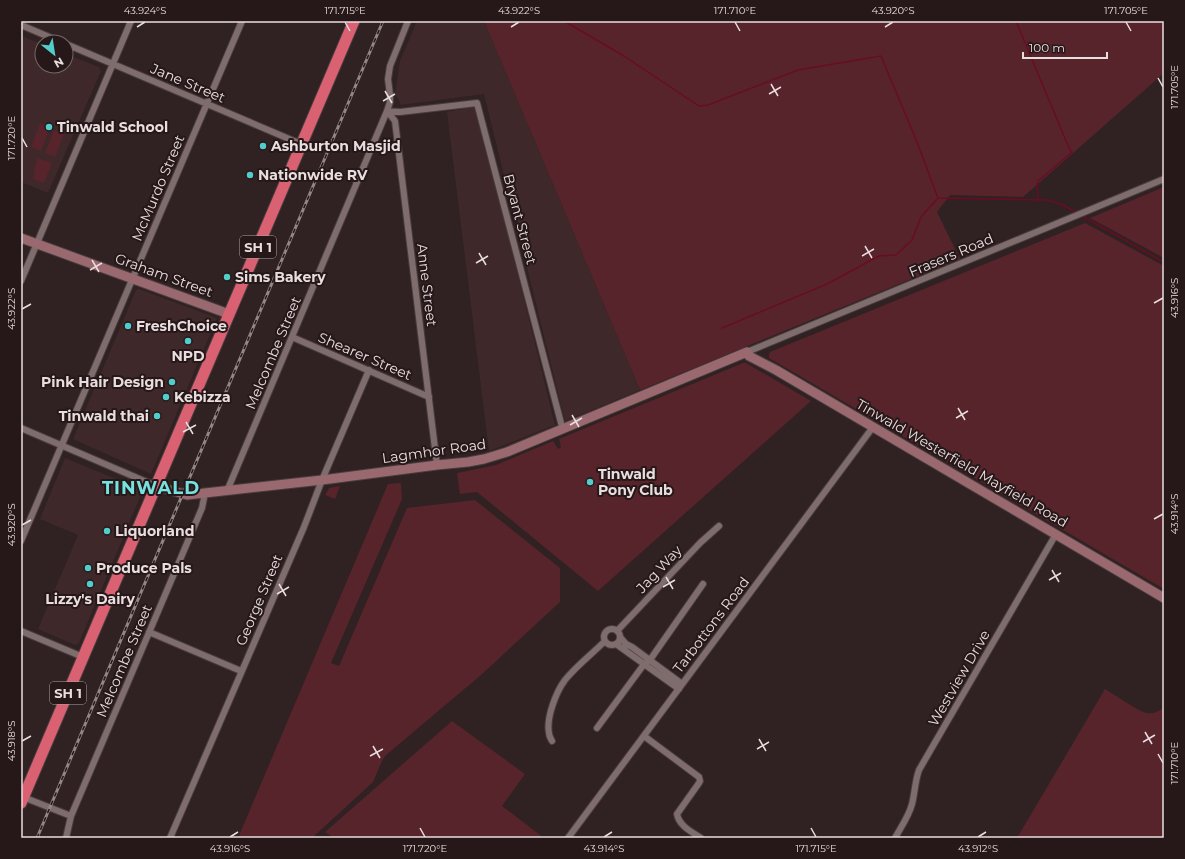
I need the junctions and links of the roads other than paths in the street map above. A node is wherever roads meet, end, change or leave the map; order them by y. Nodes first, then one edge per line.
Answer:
1 (131, 21) edge
2 (242, 21) edge
3 (354, 21) edge
4 (408, 21) edge
5 (21, 25) edge
6 (42, 34) edge
7 (74, 48) edge
8 (113, 65) junction
9 (207, 104) junction
10 (387, 111) junction
11 (301, 144) junction
12 (1164, 179) edge
13 (21, 238) edge
14 (37, 244) junction
15 (132, 278) junction
16 (21, 281) edge
17 (229, 314) junction
18 (292, 337) junction
19 (747, 352) junction
20 (369, 370) junction
21 (429, 396) junction
22 (873, 427) junction
23 (21, 428) edge
24 (563, 428) junction
25 (62, 446) junction
26 (437, 465) junction
27 (322, 480) junction
28 (156, 486) junction
29 (227, 491) junction
30 (205, 493) junction
31 (719, 526) dead end
32 (1056, 534) junction
33 (21, 541) edge
34 (703, 584) dead end
35 (1164, 598) edge
36 (21, 631) edge
37 (150, 632) junction
38 (619, 634) junction
39 (606, 641) junction
40 (616, 644) junction
41 (83, 657) junction
42 (647, 662) junction
43 (241, 671) junction
44 (681, 687) junction
45 (597, 728) dead end
46 (644, 736) junction
47 (552, 741) dead end
48 (22, 800) edge
49 (71, 816) junction
50 (66, 838) edge
51 (170, 838) edge
52 (568, 838) edge
53 (701, 838) edge
54 (895, 838) edge

1 - 8 street
2 - 9 street, McMurdo Street
3 - 11 highway, SH 1
4 - 10 street, Melcombe Street
5 - 6 street
7 - 8 street, Jane Street
8 - 9 street, Jane Street
8 - 14 street
9 - 11 street, Jane Street
9 - 15 street, McMurdo Street
10 - 18 street, Melcombe Street
10 - 21 street, Anne Street
10 - 24 street, Bryant Street
11 - 17 highway, SH 1
12 - 19 street, Frasers Road
13 - 14 street, Graham Street
14 - 15 street, Graham Street
14 - 16 street
15 - 17 street, Graham Street
15 - 25 street, McMurdo Street
17 - 28 highway, SH 1
18 - 20 street, Shearer Street
18 - 29 street, Melcombe Street
19 - 22 street, Tinwald Westerfield Mayfield Road
19 - 24 street, Lagmhor Road
20 - 21 street, Shearer Street
20 - 27 street, George Street
21 - 26 street, Anne Street
22 - 32 street, Tinwald Westerfield Mayfield Road
22 - 44 street, Tarbottons Road
23 - 25 street
24 - 26 street, Lagmhor Road
25 - 28 street
25 - 33 street, McMurdo Street
26 - 27 street, Lagmhor Road
27 - 29 street, Lagmhor Road
27 - 43 street, George Street
28 - 30 street, Lagmhor Road
28 - 41 highway, SH 1
29 - 30 street, Lagmhor Road
30 - 37 street, Melcombe Street
31 - 38 street, Jag Way
32 - 35 street, Tinwald Westerfield Mayfield Road
32 - 54 street, Westview Drive
34 - 42 street
36 - 41 street
37 - 43 street
37 - 49 street, Melcombe Street
38 - 39 street
38 - 40 street
38 - 42 street
39 - 40 street
39 - 47 street
40 - 42 street
41 - 48 highway, SH 1
42 - 44 street
42 - 45 street
43 - 51 street, George Street
44 - 46 street, Tarbottons Road
46 - 52 street, Tarbottons Road
46 - 53 street
48 - 49 street
49 - 50 street, Melcombe Street

